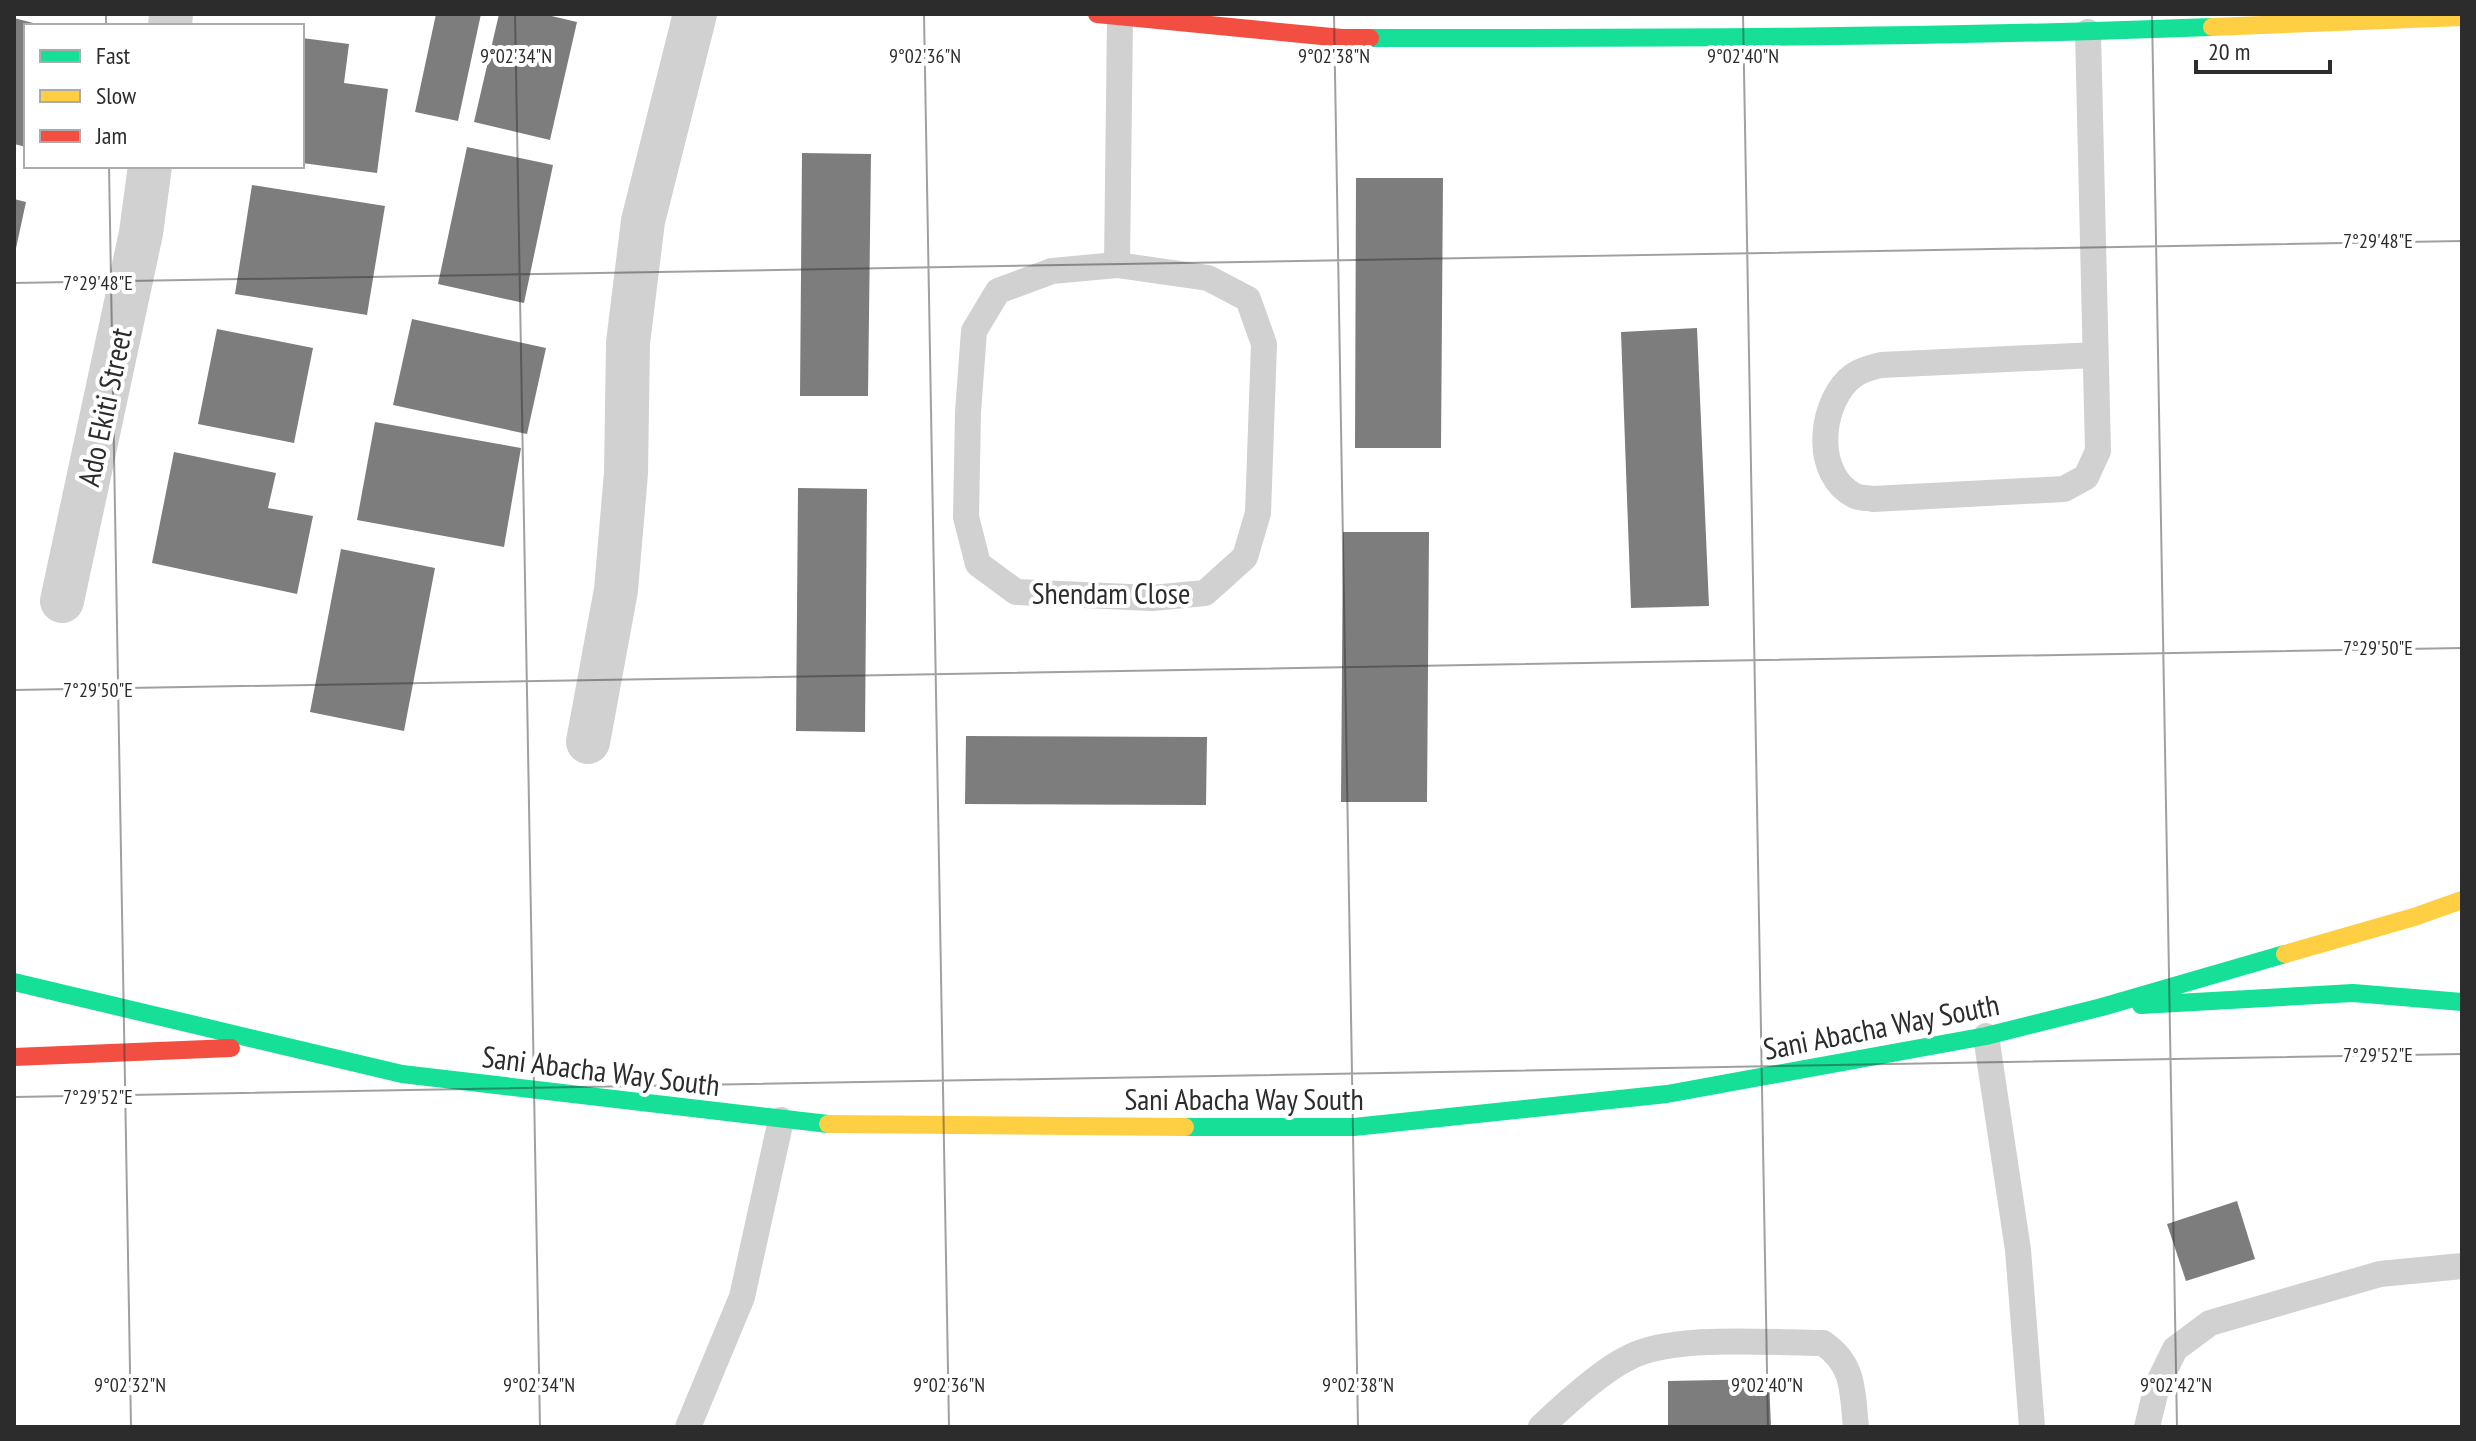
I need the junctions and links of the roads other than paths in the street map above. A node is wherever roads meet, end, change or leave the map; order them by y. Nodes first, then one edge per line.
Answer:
1 (695, 14) edge
2 (1108, 16) edge
3 (2462, 17) edge
4 (1686, 26) edge
5 (2088, 32) junction
6 (150, 168) edge
7 (1117, 265) junction
8 (2095, 355) junction
9 (62, 601) dead end
10 (588, 742) dead end
11 (2462, 900) edge
12 (14, 982) edge
13 (2462, 1002) edge
14 (2102, 1007) junction
15 (1986, 1036) junction
16 (281, 1046) junction
17 (14, 1057) edge
18 (781, 1120) junction
19 (2462, 1266) edge
20 (1567, 1416) edge
21 (688, 1427) edge
22 (1541, 1427) edge
23 (1856, 1427) edge
24 (2032, 1427) edge
25 (2147, 1427) edge

1 - 10 street
2 - 4 main road
2 - 7 lane
3 - 5 main road
4 - 5 main road
5 - 8 lane
6 - 9 street, Ado Ekiti Street
7 - 7 lane, Shendam Close
8 - 8 lane
11 - 14 main road, Sani Abacha Way South
12 - 16 main road, Sani Abacha Way South
13 - 14 main road
14 - 15 main road, Sani Abacha Way South
15 - 18 main road, Sani Abacha Way South
15 - 24 lane
16 - 17 main road
16 - 18 main road, Sani Abacha Way South
18 - 21 lane
19 - 25 lane
20 - 22 lane
20 - 23 lane

